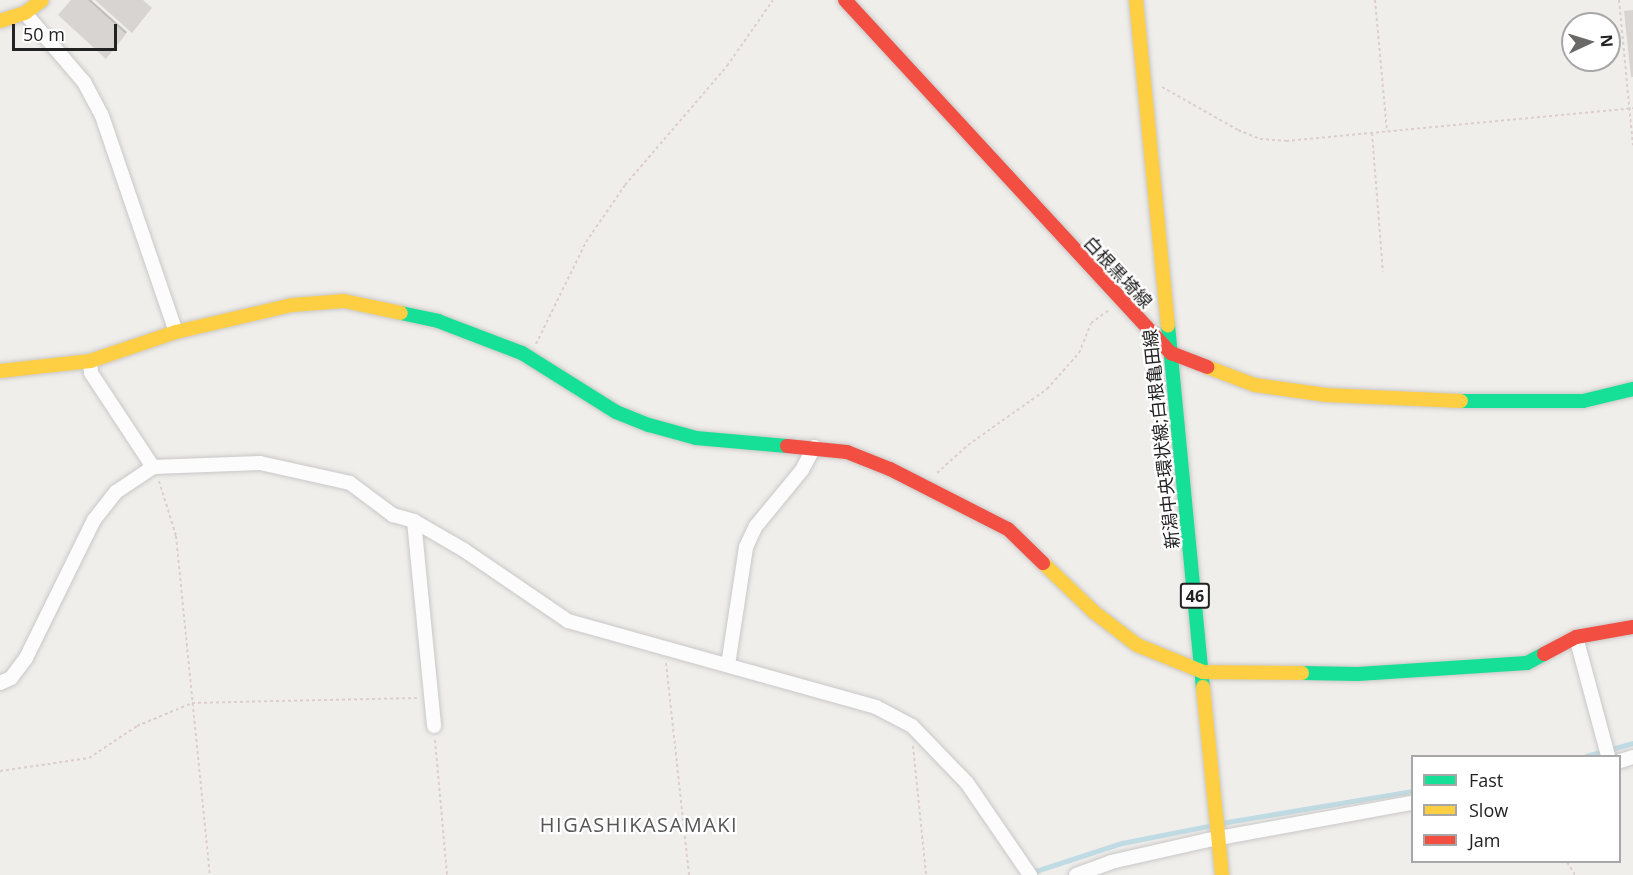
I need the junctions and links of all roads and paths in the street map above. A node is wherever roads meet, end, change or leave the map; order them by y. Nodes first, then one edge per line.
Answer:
1 (42, 0) edge
2 (773, 0) edge
3 (845, 0) edge
4 (1136, 0) edge
5 (1375, 0) edge
6 (1618, 0) edge
7 (25, 13) junction
8 (0, 21) edge
9 (1144, 77) junction
10 (1632, 108) edge
11 (1387, 131) junction
12 (1372, 133) junction
13 (1633, 145) edge
14 (1383, 272) dead end
15 (1120, 302) junction
16 (176, 332) junction
17 (1171, 353) junction
18 (530, 358) junction
19 (90, 361) junction
20 (0, 371) edge
21 (1633, 389) edge
22 (814, 447) junction
23 (153, 467) junction
24 (925, 486) junction
25 (414, 521) junction
26 (1633, 627) edge
27 (1576, 637) junction
28 (666, 648) junction
29 (728, 665) junction
30 (1203, 672) junction
31 (0, 683) edge
32 (432, 697) junction
33 (192, 703) junction
34 (434, 726) joint
35 (912, 726) junction
36 (1608, 755) edge
37 (0, 771) edge
38 (1411, 803) edge
39 (1218, 839) junction
40 (210, 875) edge
41 (447, 875) edge
42 (689, 875) edge
43 (926, 875) edge
44 (1030, 875) edge
45 (1076, 875) edge
46 (1222, 875) edge

1 - 7 main road
2 - 18 path
3 - 15 main road, 白根黒埼線
4 - 9 main road, 新潟中央環状線;白根亀田線 / 46
5 - 11 path
6 - 10 path
7 - 8 main road
7 - 16 street
9 - 12 path
9 - 17 main road, 新潟中央環状線;白根亀田線 / 46
10 - 11 path
10 - 13 path
11 - 12 path
12 - 14 path
15 - 17 main road, 白根黒埼線
15 - 24 path
16 - 18 main road
16 - 19 main road
17 - 21 main road, 白根黒埼線
17 - 30 main road, 新潟中央環状線;白根亀田線 / 46
18 - 22 main road
19 - 20 main road
19 - 23 street
22 - 24 main road
22 - 29 street
23 - 25 street
23 - 31 street
23 - 33 path
24 - 30 main road
25 - 28 street
25 - 32 street
26 - 27 main road
27 - 30 main road
27 - 36 street
28 - 29 street
28 - 42 path
29 - 35 street
30 - 39 main road, 新潟中央環状線;白根亀田線 / 46
32 - 33 path
32 - 34 street
33 - 37 path
33 - 40 path
34 - 41 path
35 - 43 path
35 - 44 street
38 - 39 street
39 - 45 street
39 - 46 main road, 新潟中央環状線;白根亀田線 / 46

